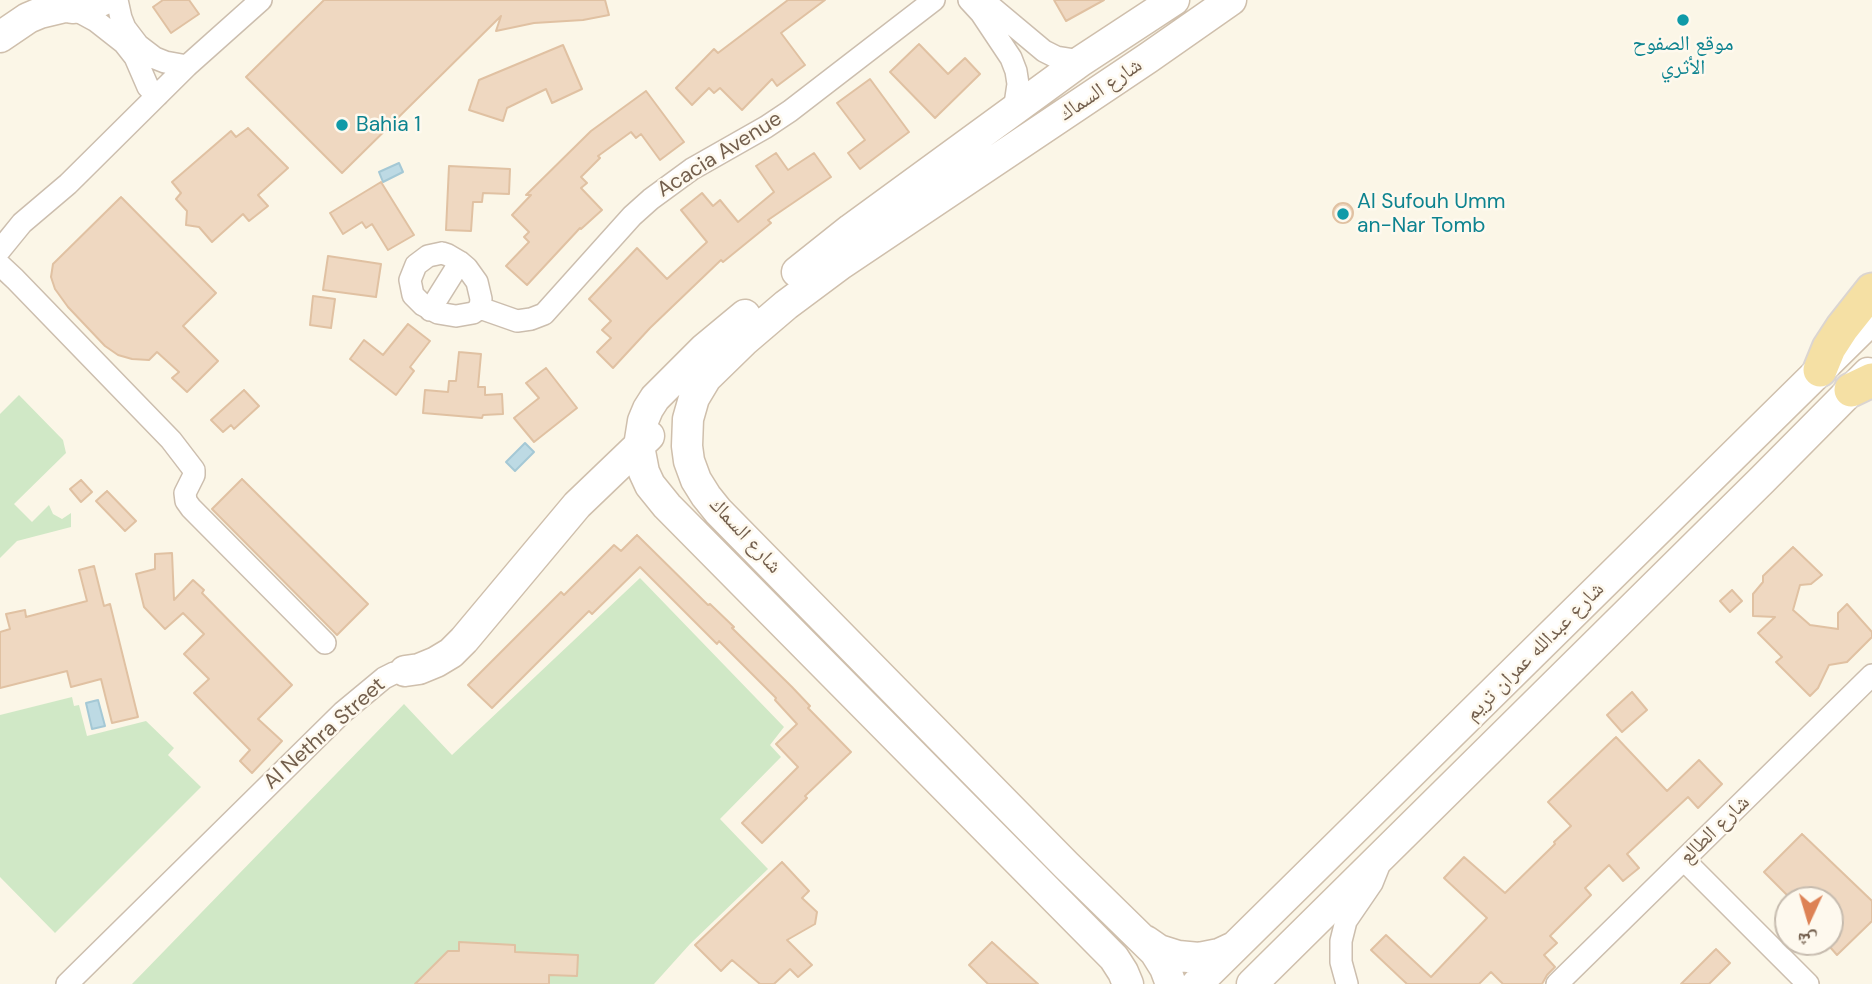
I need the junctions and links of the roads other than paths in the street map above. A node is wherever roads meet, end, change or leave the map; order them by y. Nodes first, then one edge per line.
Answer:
1 (103, 0) edge
2 (117, 0) edge
3 (261, 0) edge
4 (934, 0) edge
5 (969, 0) edge
6 (983, 0) edge
7 (1174, 0) edge
8 (1231, 0) edge
9 (62, 5) edge
10 (0, 13) edge
11 (0, 35) edge
12 (1082, 61) junction
13 (187, 66) junction
14 (158, 95) junction
15 (1014, 111) junction
16 (0, 250) edge
17 (460, 262) junction
18 (0, 265) edge
19 (1872, 290) edge
20 (480, 308) junction
21 (430, 310) junction
22 (1872, 319) edge
23 (1820, 370) junction
24 (706, 378) junction
25 (1865, 380) edge
26 (639, 446) junction
27 (577, 505) junction
28 (667, 506) junction
29 (325, 643) dead end
30 (405, 671) joint
31 (1872, 675) edge
32 (1380, 858) junction
33 (1684, 860) junction
34 (1142, 938) junction
35 (1237, 945) junction
36 (67, 984) edge
37 (1128, 984) edge
38 (1171, 984) edge
39 (1197, 984) edge
40 (1252, 984) edge
41 (1346, 984) edge
42 (1557, 984) edge
43 (1808, 984) edge

1 - 9 street
2 - 13 street
3 - 13 street
4 - 20 street, Acacia Avenue
5 - 15 street
6 - 12 street
7 - 12 street, شارع السماك
8 - 24 street, شارع السماك
9 - 11 street
9 - 14 street
10 - 11 street
12 - 15 street, شارع السماك
13 - 14 street
14 - 16 street
15 - 26 street, شارع السماك
17 - 20 street
17 - 21 street
17 - 21 street
18 - 29 street
19 - 23 main road
20 - 21 street
22 - 23 street, شارع عبدالله عمران تريم
23 - 35 street, شارع عبدالله عمران تريم
24 - 26 street, Al Nethra Street
24 - 34 street, شارع السماك
25 - 32 street, شارع عبدالله عمران تريم
26 - 27 street, Al Nethra Street
26 - 28 street, شارع السماك
27 - 28 street
27 - 30 street, Al Nethra Street
28 - 37 street, شارع السماك
30 - 36 street, Al Nethra Street
31 - 33 street, شارع الطالع
32 - 40 street, شارع عبدالله عمران تريم
32 - 41 street
33 - 42 street, شارع الطالع
33 - 43 street
34 - 35 street
34 - 38 street, شارع السماك
35 - 39 street, شارع عبدالله عمران تريم

